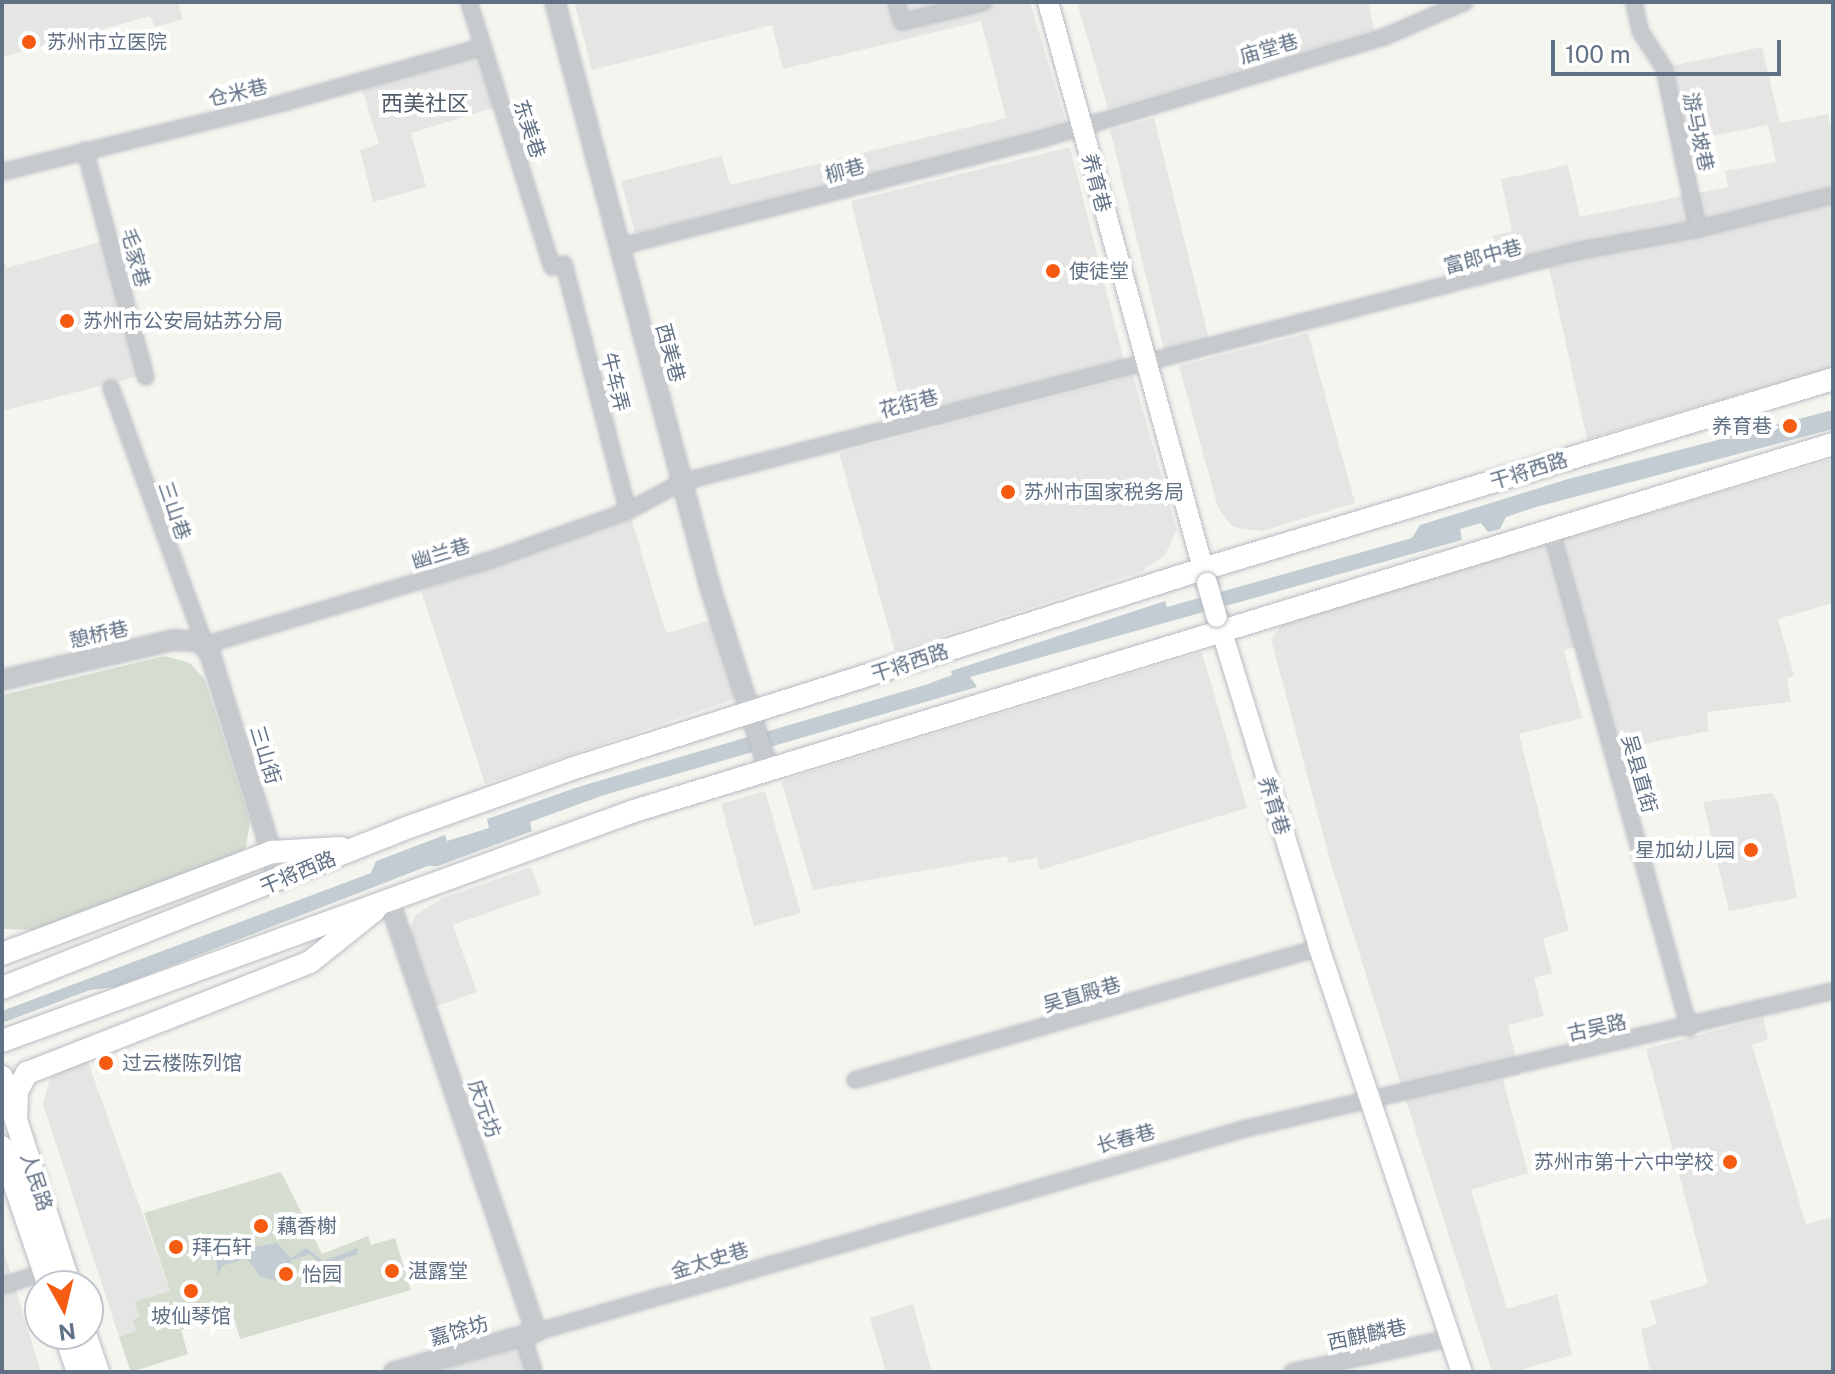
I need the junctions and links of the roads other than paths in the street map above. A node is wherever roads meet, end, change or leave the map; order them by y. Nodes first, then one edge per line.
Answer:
1 (469, 2) edge
2 (555, 2) edge
3 (896, 2) edge
4 (984, 2) edge
5 (1048, 2) edge
6 (1465, 2) edge
7 (1634, 2) edge
8 (482, 47) junction
9 (1081, 124) junction
10 (85, 150) junction
11 (2, 172) edge
12 (1833, 195) edge
13 (1698, 229) junction
14 (618, 247) junction
15 (558, 265) joint
16 (1145, 366) junction
17 (146, 377) dead end
18 (1833, 379) edge
19 (111, 388) dead end
20 (1833, 444) edge
21 (682, 482) junction
22 (628, 511) junction
23 (1551, 530) junction
24 (1205, 576) junction
25 (1219, 623) junction
26 (205, 645) junction
27 (2, 680) edge
28 (752, 721) junction
29 (766, 762) junction
30 (358, 847) junction
31 (272, 852) junction
32 (280, 880) junction
33 (389, 900) junction
34 (299, 931) junction
35 (1319, 948) junction
36 (2, 954) edge
37 (310, 962) junction
38 (2, 988) edge
39 (1833, 991) edge
40 (1689, 1028) junction
41 (2, 1041) edge
42 (2, 1077) edge
43 (855, 1080) dead end
44 (1367, 1096) junction
45 (16, 1121) junction
46 (2, 1147) edge
47 (896, 1226) joint
48 (44, 1270) edge
49 (65, 1270) edge
50 (24, 1283) edge
51 (2, 1286) edge
52 (530, 1334) junction
53 (1450, 1338) junction
54 (70, 1350) edge
55 (90, 1350) edge
56 (78, 1372) edge
57 (98, 1372) edge
58 (394, 1372) edge
59 (534, 1372) edge
60 (1292, 1372) edge
61 (1462, 1372) edge

1 - 8 street, 东美巷
2 - 14 street, 西美巷
3 - 4 street
5 - 9 main road, 养育巷
6 - 9 street, 庙堂巷
7 - 13 street, 游马坡巷
8 - 10 street, 仓米巷
8 - 15 street, 东美巷
9 - 14 street, 柳巷
9 - 16 main road, 养育巷
10 - 11 street, 仓米巷
10 - 17 street, 毛家巷
12 - 13 street, 富郎中巷
13 - 16 street, 富郎中巷
14 - 21 street, 西美巷
15 - 22 street, 牛车弄
16 - 21 street, 花街巷
16 - 24 main road, 养育巷
18 - 24 main road, 干将西路
19 - 26 street, 三山巷
20 - 23 main road
21 - 22 street, 幽兰巷
21 - 28 street, 西美巷
22 - 26 street, 幽兰巷
23 - 25 main road
23 - 40 street, 吴县直街
24 - 25 main road, 养育巷, bridge
24 - 28 main road, 干将西路
25 - 29 main road
25 - 35 main road, 养育巷
26 - 27 street, 憩桥巷
26 - 31 street, 三山街
28 - 29 street, 西美巷
28 - 30 main road, 干将西路
29 - 33 main road
30 - 31 main road
30 - 32 main road, 干将西路
31 - 32 street, 三山街
31 - 36 main road
32 - 38 main road, 干将西路
33 - 34 main road
33 - 37 main road
33 - 52 street, 庆元坊
34 - 37 main road
34 - 41 main road
35 - 43 street, 吴直殿巷
35 - 44 main road, 养育巷
37 - 45 main road
39 - 40 street, 古吴路
40 - 44 street, 古吴路
42 - 45 main road, 人民路
44 - 47 street, 长春巷
44 - 53 main road, 养育巷
45 - 49 main road, 人民路
46 - 48 main road, 人民路
47 - 52 street, 金太史巷
50 - 51 street
52 - 58 street, 嘉馀坊
52 - 59 street
53 - 60 street, 西麒麟巷
53 - 61 main road, 养育巷
54 - 56 main road
55 - 57 main road

